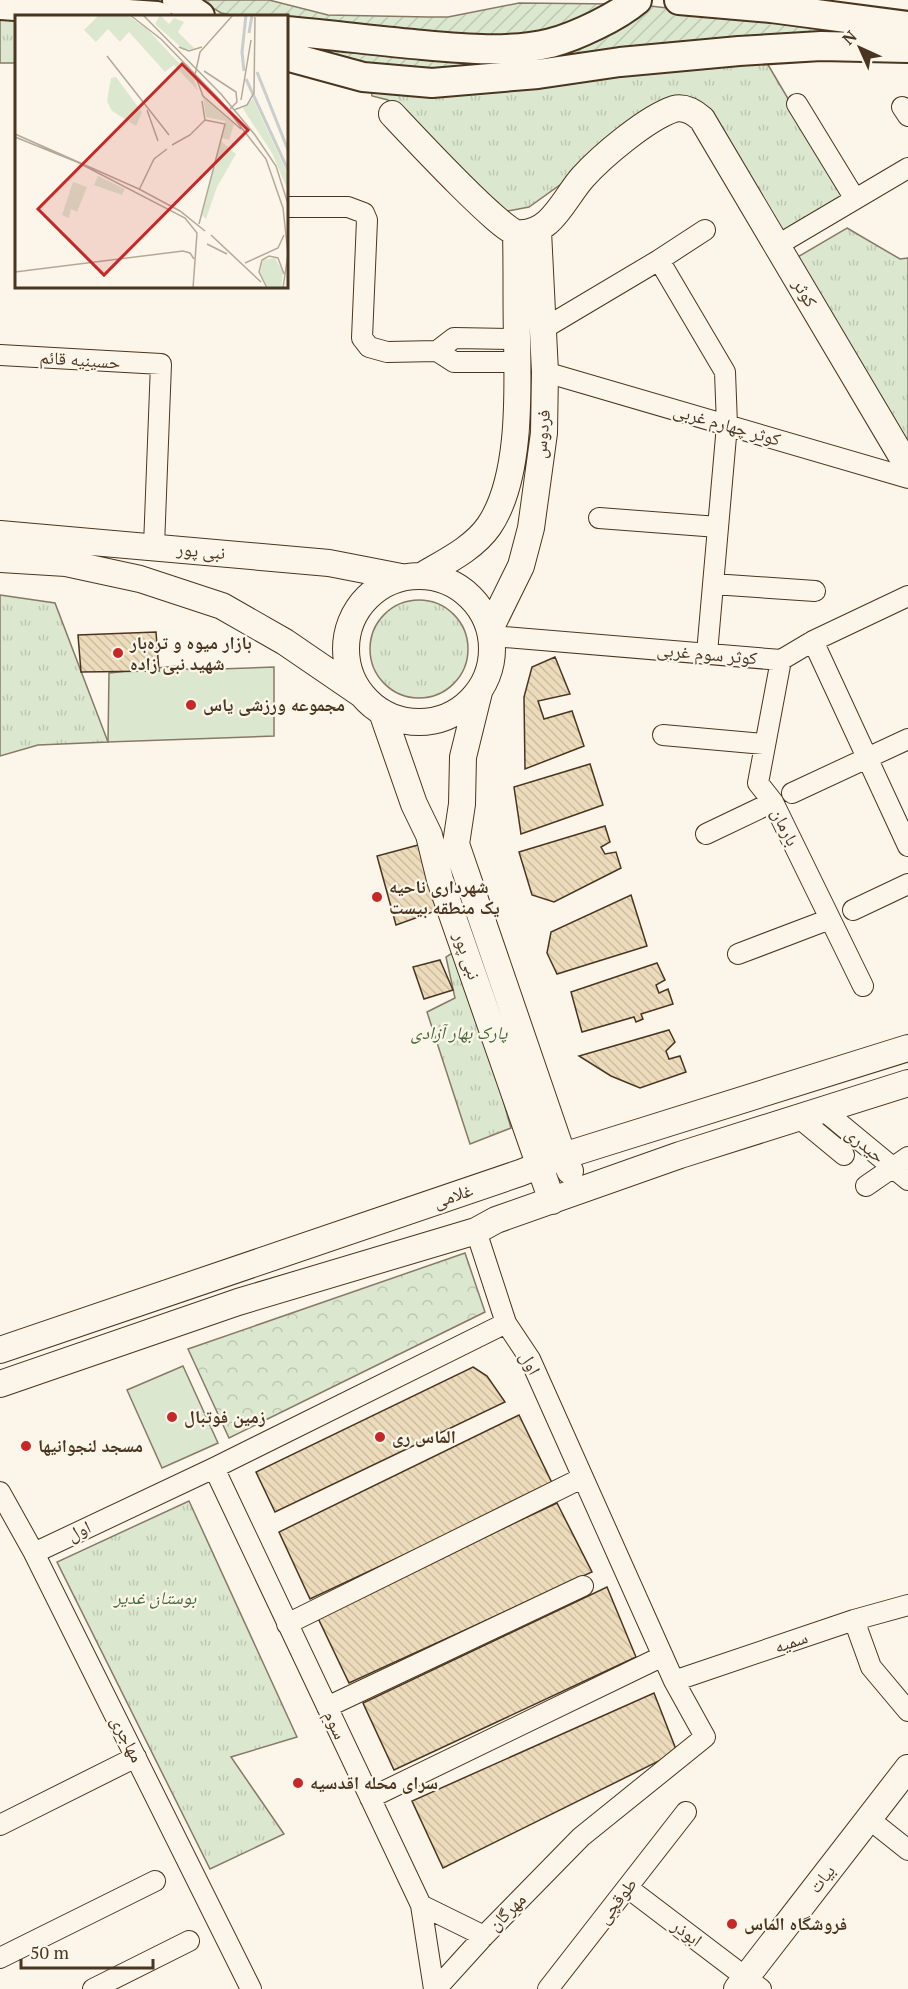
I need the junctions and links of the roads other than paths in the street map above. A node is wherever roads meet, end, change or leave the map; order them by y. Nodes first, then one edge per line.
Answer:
1 (177, 0) edge
2 (623, 0) edge
3 (637, 0) edge
4 (679, 0) edge
5 (0, 5) edge
6 (143, 15) edge
7 (199, 15) edge
8 (599, 24) junction
9 (908, 26) edge
10 (288, 31) edge
11 (908, 48) edge
12 (288, 57) edge
13 (797, 104) dead end
14 (392, 114) dead end
15 (908, 168) edge
16 (855, 199) junction
17 (288, 207) edge
18 (705, 230) dead end
19 (527, 232) junction
20 (777, 246) junction
21 (659, 260) junction
22 (543, 329) junction
23 (518, 350) junction
24 (0, 355) edge
25 (545, 372) junction
26 (727, 425) junction
27 (908, 467) edge
28 (908, 478) edge
29 (599, 518) dead end
30 (718, 527) junction
31 (0, 534) edge
32 (154, 546) junction
33 (0, 559) edge
34 (412, 576) junction
35 (713, 584) junction
36 (815, 591) dead end
37 (908, 596) edge
38 (491, 632) junction
39 (813, 641) junction
40 (707, 653) junction
41 (781, 660) junction
42 (479, 692) junction
43 (361, 695) junction
44 (382, 712) junction
45 (663, 735) dead end
46 (908, 739) edge
47 (764, 744) junction
48 (867, 758) junction
49 (792, 794) dead end
50 (773, 802) junction
51 (706, 834) dead end
52 (908, 846) edge
53 (908, 884) edge
54 (853, 910) dead end
55 (830, 919) junction
56 (738, 954) dead end
57 (863, 986) dead end
58 (908, 1048) edge
59 (908, 1083) edge
60 (822, 1109) junction
61 (798, 1117) junction
62 (844, 1155) dead end
63 (552, 1161) junction
64 (900, 1162) edge
65 (908, 1180) edge
66 (866, 1186) dead end
67 (579, 1190) junction
68 (552, 1201) junction
69 (476, 1231) junction
70 (506, 1323) junction
71 (0, 1350) edge
72 (0, 1384) edge
73 (214, 1468) junction
74 (582, 1478) junction
75 (0, 1491) edge
76 (34, 1553) junction
77 (583, 1586) dead end
78 (908, 1605) edge
79 (854, 1620) junction
80 (287, 1624) junction
81 (663, 1656) junction
82 (674, 1681) junction
83 (327, 1707) junction
84 (908, 1711) edge
85 (136, 1757) junction
86 (908, 1768) edge
87 (370, 1798) junction
88 (686, 1812) dead end
89 (869, 1818) junction
90 (0, 1825) edge
91 (581, 1837) joint
92 (908, 1850) edge
93 (155, 1881) dead end
94 (628, 1888) junction
95 (421, 1905) junction
96 (484, 1936) junction
97 (189, 1941) dead end
98 (0, 1958) edge
99 (748, 1985) edge
100 (93, 1989) edge
101 (251, 1989) edge
102 (435, 1989) edge
103 (548, 1989) edge

1 - 7 highway
2 - 8 highway
3 - 8 highway
4 - 9 highway
5 - 6 highway
8 - 10 highway
11 - 12 highway
13 - 16 street
14 - 19 main road
15 - 16 street
16 - 20 street
17 - 23 street
18 - 21 street
19 - 20 main road, کوثر
19 - 22 main road, فردوس
19 - 23 main road, فردوس
20 - 27 main road, کوثر
21 - 22 street
21 - 26 street
22 - 25 main road, فردوس
23 - 34 main road, فردوس
24 - 32 street, حسینیه قائم
25 - 26 street, کوثر چهارم غربی
25 - 38 main road, فردوس
26 - 28 street, کوثر چهارم غربی
26 - 30 street
29 - 30 street
30 - 35 street
31 - 32 main road, نبی پور
32 - 34 main road, نبی پور
33 - 43 main road
34 - 38 main road
34 - 43 main road
35 - 36 street
35 - 40 street
37 - 39 street, کوثر سوم غربی
38 - 40 street, کوثر سوم غربی
38 - 42 main road
39 - 41 street, کوثر سوم غربی
39 - 48 street
40 - 41 street, کوثر سوم غربی
41 - 47 street, بارمان
42 - 44 main road
42 - 63 main road, نبی پور
43 - 44 main road
44 - 63 main road, نبی پور
45 - 47 street
46 - 48 street
47 - 50 street, بارمان
48 - 49 street
48 - 52 street
50 - 51 street
50 - 55 street, بارمان
53 - 54 street
55 - 56 street
55 - 57 street, بارمان
58 - 63 main road, غلامی
59 - 60 main road
60 - 61 main road
60 - 64 street, حیدری
61 - 62 street
61 - 67 main road
63 - 67 main road
63 - 68 main road, نبی پور
63 - 71 main road, غلامی
64 - 65 street, حیدری
64 - 66 street
67 - 68 main road
68 - 69 main road
69 - 70 street
69 - 72 main road
70 - 73 street, اول
70 - 74 street, اول
73 - 76 street, اول
73 - 80 street, سوم
74 - 80 street
74 - 81 street, اول
75 - 76 street, مهاجری
76 - 85 street, مهاجری
77 - 83 street
78 - 79 street, سمیه
79 - 82 street, سمیه
79 - 84 street
80 - 83 street, سوم
81 - 82 street, اول
81 - 87 street
82 - 91 street, اول
83 - 87 street, سوم
85 - 90 street
85 - 101 street, مهاجری
86 - 89 main road, بیات
87 - 95 street, سوم
88 - 94 street, طوقچی
89 - 92 street
89 - 99 main road, بیات
91 - 96 street, مهرگان
93 - 98 street
94 - 99 street, ابوذر
94 - 103 street, طوقچی
95 - 96 street
95 - 102 street, سوم
96 - 102 street, مهرگان
97 - 100 street

